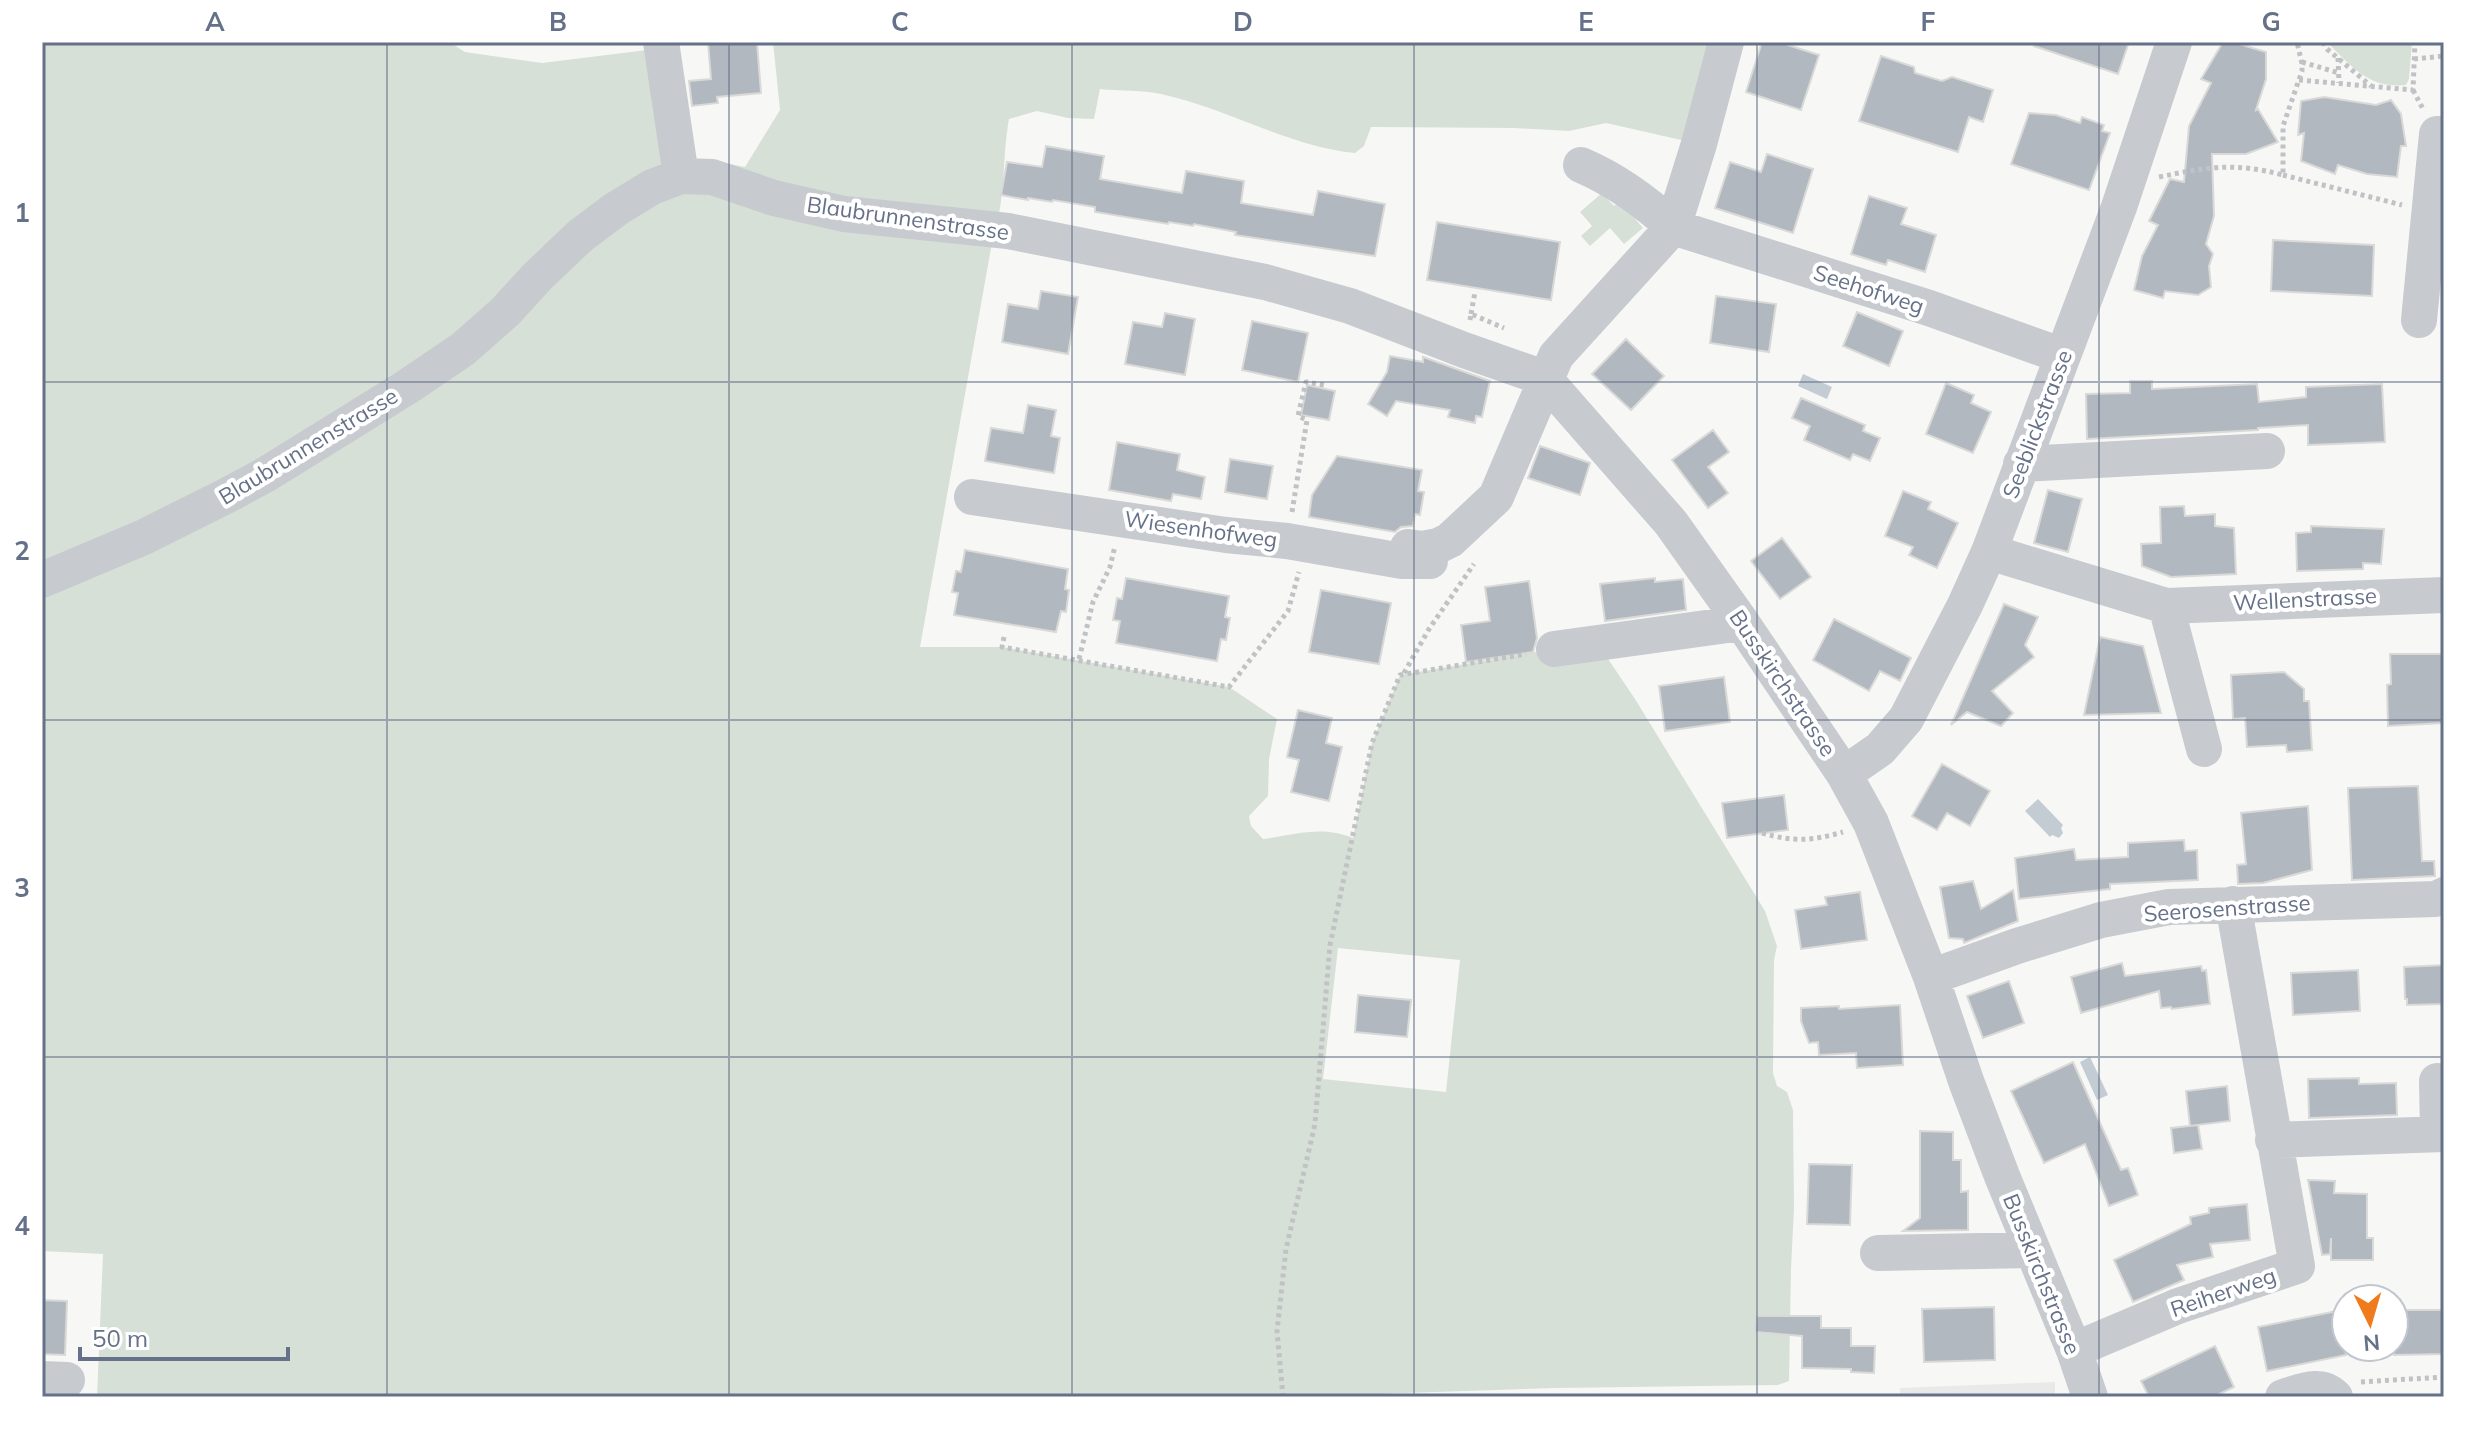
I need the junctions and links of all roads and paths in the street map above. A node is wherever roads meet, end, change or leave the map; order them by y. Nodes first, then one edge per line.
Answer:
1 (661, 42) edge
2 (1726, 42) edge
3 (2174, 42) edge
4 (2297, 42) edge
5 (2323, 42) edge
6 (2415, 42) edge
7 (2444, 56) edge
8 (2338, 58) junction
9 (2414, 59) junction
10 (2302, 62) junction
11 (2339, 73) junction
12 (2299, 80) junction
13 (2339, 83) junction
14 (2372, 86) junction
15 (2437, 134) dead end
16 (1581, 165) dead end
17 (2283, 175) junction
18 (681, 176) junction
19 (2146, 179) dead end
20 (2429, 212) junction
21 (1673, 227) junction
22 (1475, 292) dead end
23 (1471, 314) junction
24 (2419, 320) dead end
25 (1508, 329) dead end
26 (1464, 350) junction
27 (2063, 356) junction
28 (1544, 378) junction
29 (1324, 385) dead end
30 (2267, 451) dead end
31 (2021, 464) junction
32 (1294, 496) dead end
33 (972, 497) dead end
34 (1121, 518) junction
35 (1306, 544) junction
36 (1989, 552) junction
37 (42, 580) edge
38 (2444, 595) edge
39 (2166, 606) junction
40 (1742, 623) junction
41 (1004, 637) dead end
42 (1554, 649) joint
43 (1079, 659) junction
44 (1163, 665) dead end
45 (1162, 675) junction
46 (2204, 749) dead end
47 (1844, 774) junction
48 (1871, 823) junction
49 (1762, 833) dead end
50 (2440, 897) edge
51 (2233, 904) junction
52 (1931, 977) junction
53 (2437, 1081) dead end
54 (2441, 1134) edge
55 (2273, 1140) junction
56 (2032, 1250) junction
57 (1878, 1253) dead end
58 (2074, 1350) junction
59 (2444, 1377) edge
60 (2331, 1394) edge
61 (1283, 1397) edge
62 (2090, 1397) edge
63 (2283, 1397) edge

1 - 18 street
2 - 21 street
3 - 27 street, Seeblickstrasse
4 - 10 path
5 - 8 path
6 - 9 path
7 - 9 path
8 - 11 path
8 - 14 path
9 - 14 path
10 - 11 path
10 - 12 path
11 - 13 path
12 - 13 path
12 - 17 path
13 - 14 path
15 - 20 street
16 - 21 street
17 - 19 path
17 - 20 path
18 - 26 street, Blaubrunnenstrasse
18 - 37 street, Blaubrunnenstrasse
20 - 24 street
21 - 27 street, Seehofweg
21 - 28 street
22 - 23 path
23 - 25 path
23 - 26 path
26 - 28 street, Blaubrunnenstrasse
27 - 31 street, Seeblickstrasse
28 - 35 street, Wiesenhofweg
28 - 40 street, Busskirchstrasse
29 - 32 path
30 - 31 street
31 - 36 street, Seeblickstrasse
33 - 34 street, Wiesenhofweg
34 - 35 street, Wiesenhofweg
34 - 43 path
35 - 45 path
36 - 39 street, Wellenstrasse
36 - 47 street, Seeblickstrasse
38 - 39 street, Wellenstrasse
39 - 46 street
40 - 42 street
40 - 47 street, Busskirchstrasse
41 - 43 path
42 - 61 path
43 - 45 path
44 - 45 path
47 - 48 street, Busskirchstrasse
48 - 49 path
48 - 52 street, Busskirchstrasse
50 - 51 street, Seerosenstrasse
51 - 52 street, Seerosenstrasse
51 - 55 street, Reiherweg
52 - 56 street, Busskirchstrasse
53 - 54 street
54 - 55 street
55 - 58 street, Reiherweg
56 - 57 street
56 - 58 street, Busskirchstrasse
58 - 62 street, Busskirchstrasse
59 - 60 path
60 - 63 street

